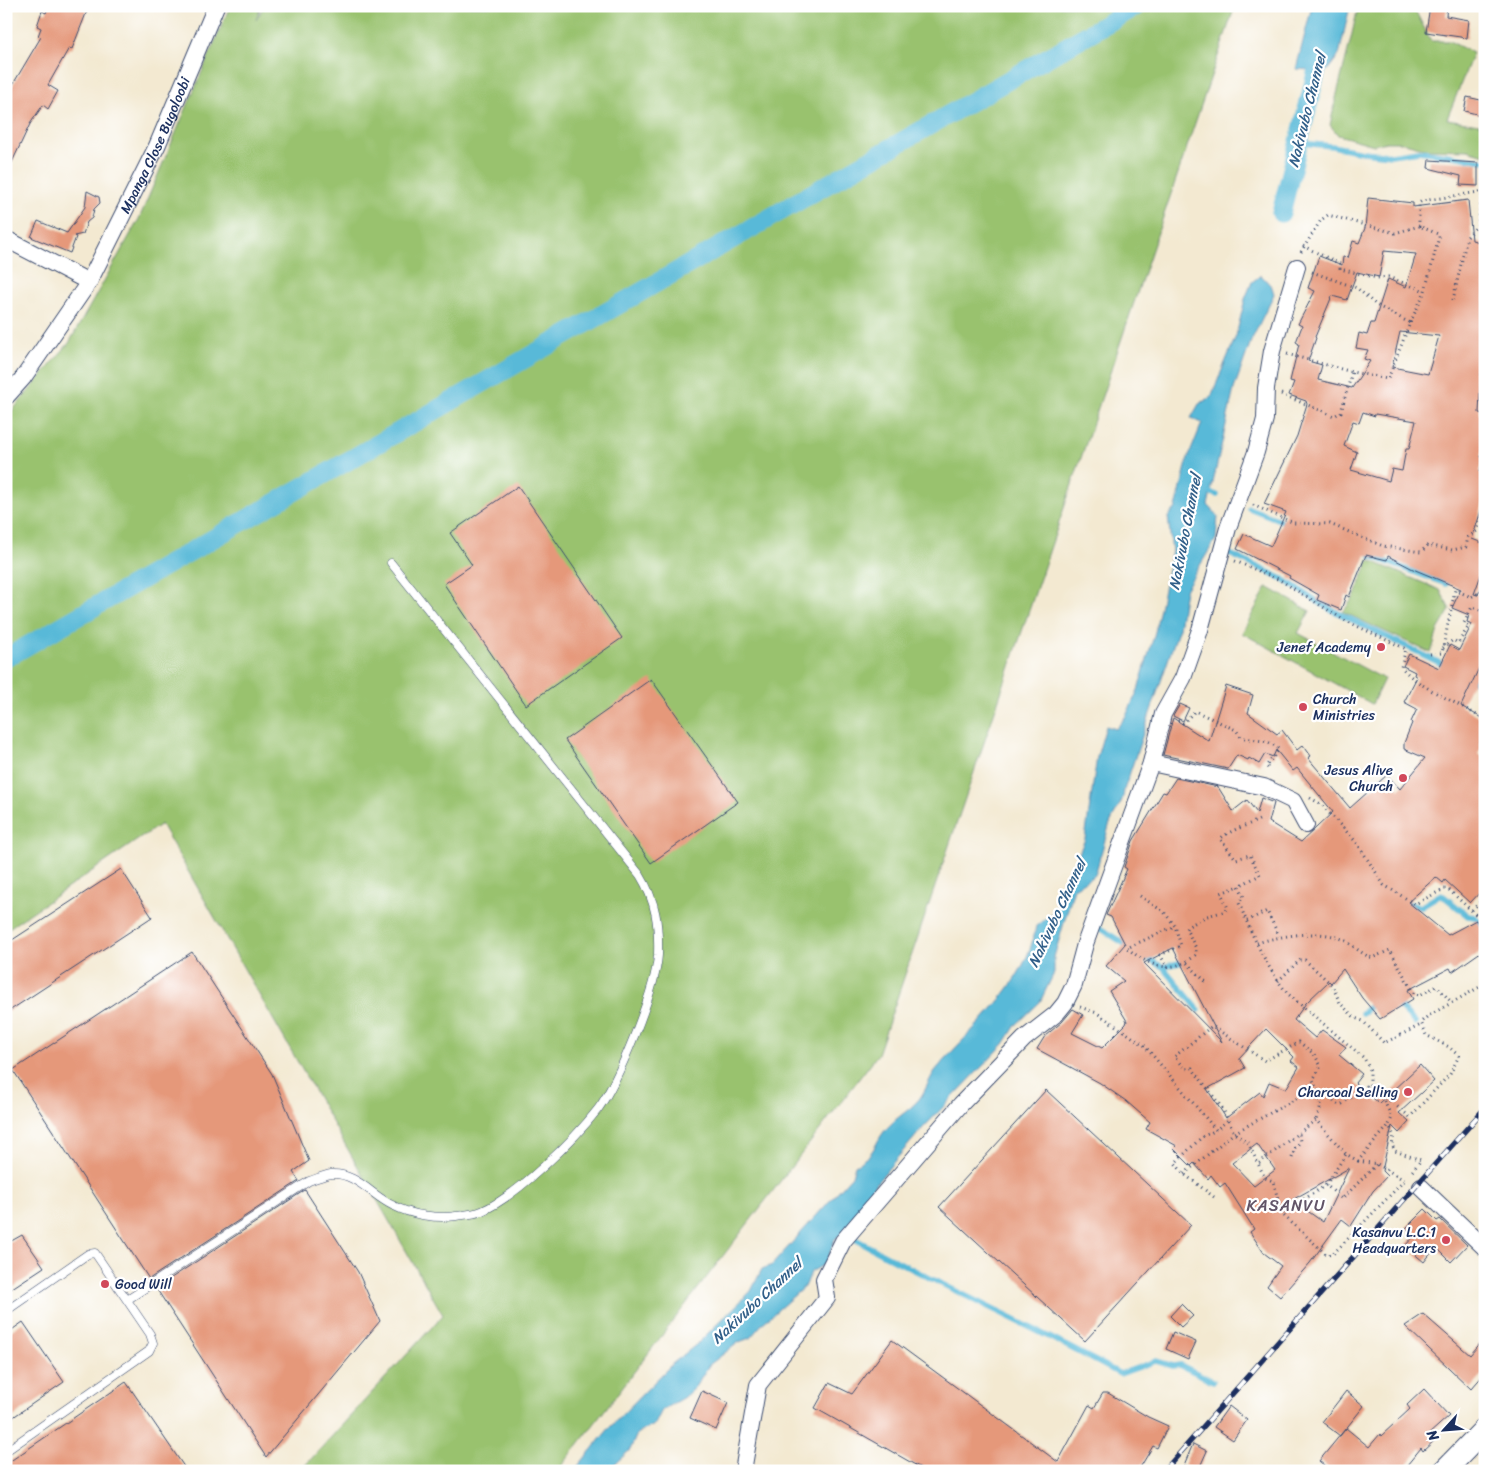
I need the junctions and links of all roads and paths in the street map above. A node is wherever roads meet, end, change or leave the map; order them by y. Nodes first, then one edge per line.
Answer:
1 (216, 6) edge
2 (1485, 175) edge
3 (1483, 191) edge
4 (1419, 226) junction
5 (6, 240) edge
6 (1303, 246) junction
7 (1297, 267) junction
8 (89, 282) junction
9 (1425, 291) junction
10 (1453, 300) dead end
11 (1410, 323) junction
12 (1272, 350) junction
13 (1352, 372) junction
14 (1266, 388) junction
15 (6, 397) edge
16 (1239, 500) junction
17 (1485, 512) edge
18 (1221, 554) junction
19 (391, 563) dead end
20 (1485, 596) edge
21 (1485, 612) edge
22 (1443, 649) junction
23 (1430, 654) dead end
24 (1195, 711) dead end
25 (1485, 717) edge
26 (1151, 763) junction
27 (1274, 773) dead end
28 (1304, 794) dead end
29 (1259, 820) dead end
30 (1306, 825) dead end
31 (1239, 886) junction
32 (1140, 896) dead end
33 (1485, 897) edge
34 (1472, 910) junction
35 (1246, 920) junction
36 (1485, 923) edge
37 (1174, 926) junction
38 (1279, 936) junction
39 (1257, 944) junction
40 (1187, 962) junction
41 (1168, 968) junction
42 (1278, 981) junction
43 (1207, 983) dead end
44 (1485, 984) edge
45 (1452, 1003) junction
46 (1073, 1004) dead end
47 (1421, 1025) junction
48 (1369, 1084) junction
49 (1228, 1120) junction
50 (1316, 1120) junction
51 (1389, 1125) junction
52 (1216, 1130) junction
53 (1299, 1132) junction
54 (1234, 1133) junction
55 (1346, 1154) junction
56 (1292, 1158) dead end
57 (1358, 1161) junction
58 (1259, 1163) junction
59 (1377, 1164) junction
60 (1184, 1174) junction
61 (1404, 1181) junction
62 (1326, 1185) junction
63 (1421, 1187) dead end
64 (1214, 1197) dead end
65 (1282, 1213) junction
66 (1485, 1248) edge
67 (127, 1300) junction
68 (6, 1311) edge
69 (1485, 1429) edge
70 (6, 1451) edge
71 (742, 1471) edge
72 (1444, 1471) edge

1 - 8 street, Mpanga Close Bugoloobi
2 - 3 path
3 - 4 path
3 - 10 path
4 - 6 path
4 - 9 path
5 - 8 street
6 - 7 path
6 - 9 path
7 - 11 path
7 - 12 street
8 - 15 street, Mpanga Close Bugoloobi
9 - 11 path
11 - 13 path
12 - 13 path
12 - 14 street
13 - 14 path
14 - 16 street
16 - 17 path
16 - 18 street
18 - 25 path
18 - 26 street
19 - 67 lane
20 - 22 path
21 - 22 path
22 - 23 path
24 - 27 path
26 - 30 street
26 - 71 street
28 - 34 path
29 - 31 path
31 - 35 path
31 - 40 path
32 - 37 path
33 - 34 path
34 - 36 path
35 - 38 path
35 - 39 path
37 - 41 path
37 - 41 path
38 - 39 path
38 - 45 path
39 - 42 path
40 - 41 path
40 - 43 path
42 - 47 path
42 - 48 path
44 - 45 path
45 - 47 path
46 - 52 path
47 - 48 path
48 - 49 path
48 - 51 path
49 - 52 path
49 - 54 path
50 - 53 path
50 - 54 path
50 - 55 path
51 - 57 path
51 - 61 path
52 - 60 path
53 - 56 path
53 - 58 path
54 - 58 path
54 - 60 path
55 - 57 path
55 - 62 path
57 - 59 path
58 - 65 path
59 - 61 path
59 - 62 path
60 - 64 path
61 - 65 path
62 - 65 path
63 - 66 street
67 - 68 lane
67 - 70 lane
69 - 72 street

